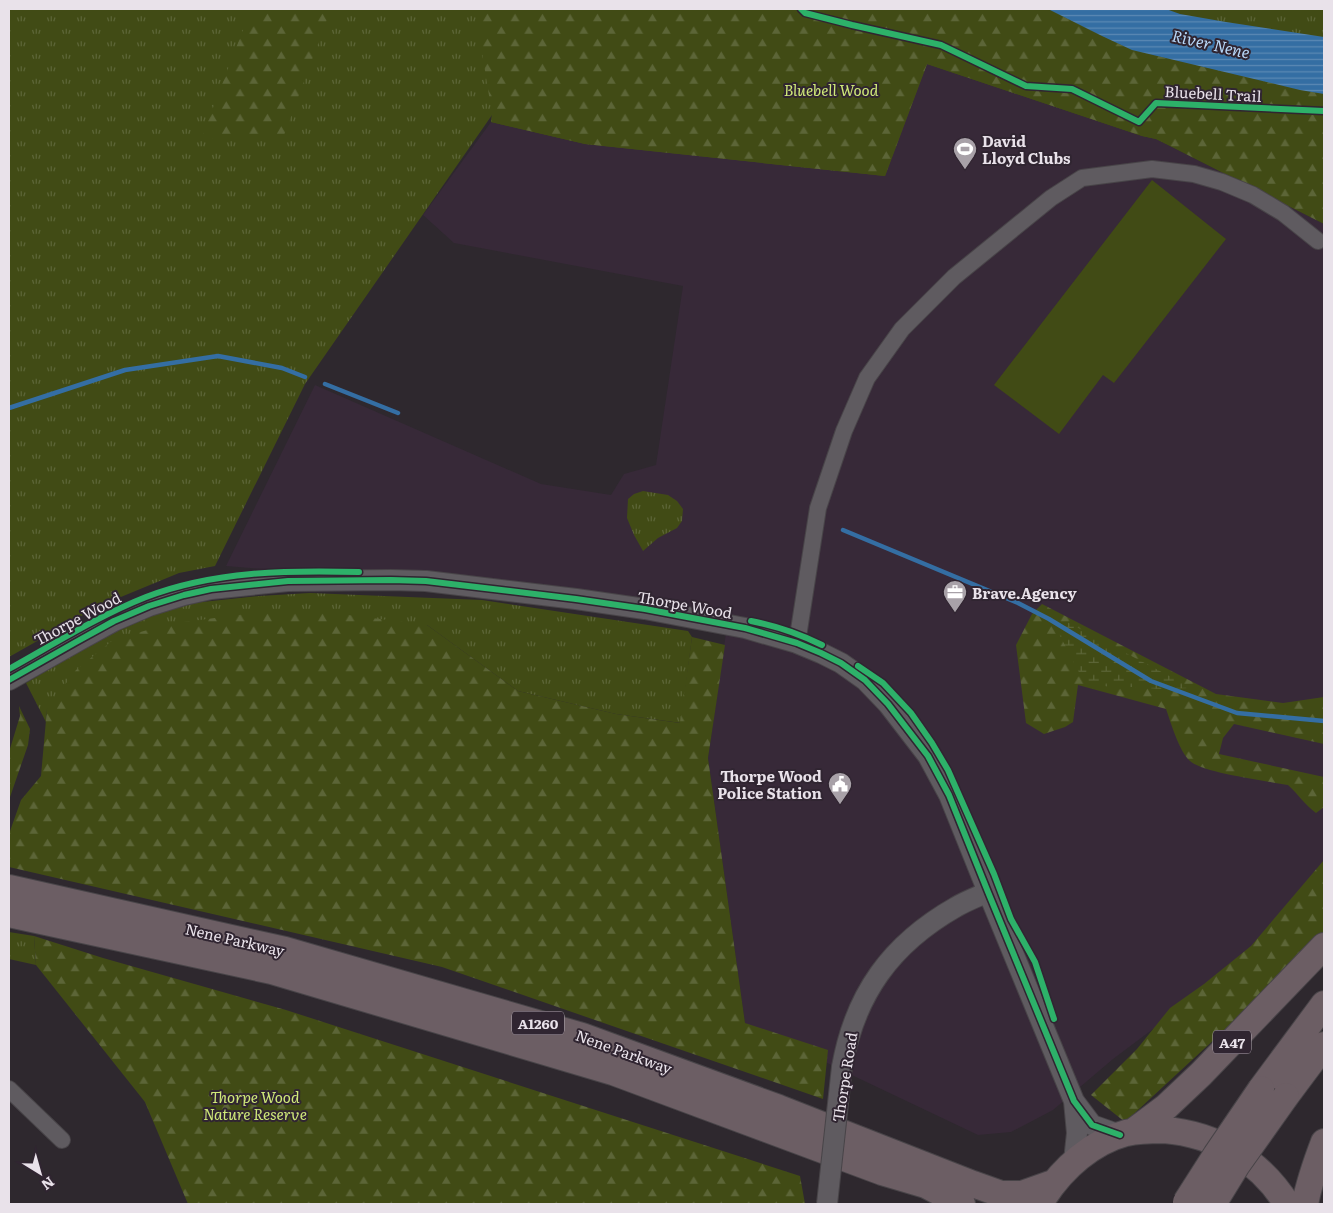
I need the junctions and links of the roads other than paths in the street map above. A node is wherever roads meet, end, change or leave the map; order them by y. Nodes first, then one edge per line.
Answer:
1 (1318, 241) dead end
2 (797, 643) junction
3 (9, 680) edge
4 (9, 888) edge
5 (988, 892) junction
6 (9, 914) edge
7 (1324, 946) edge
8 (1324, 1004) edge
9 (1324, 1045) edge
10 (9, 1089) edge
11 (1074, 1101) junction
12 (1127, 1133) junction
13 (62, 1140) dead end
14 (1324, 1142) edge
15 (1074, 1161) junction
16 (882, 1172) junction
17 (1046, 1194) edge
18 (1185, 1203) edge
19 (827, 1204) edge
20 (940, 1204) edge
21 (962, 1204) edge
22 (1213, 1204) edge
23 (1287, 1204) edge
24 (1305, 1204) edge

1 - 2 street
2 - 3 street, Thorpe Wood
2 - 5 street, Thorpe Wood
4 - 17 highway, Nene Parkway / A1260
5 - 11 street, Thorpe Wood
5 - 19 street, Thorpe Road, bridge
6 - 16 highway, Nene Parkway / A1260
7 - 12 highway, A47
8 - 18 highway, bridge
9 - 22 highway, bridge
10 - 13 street
11 - 12 street, Thorpe Wood
11 - 15 street, Thorpe Wood
12 - 15 highway
12 - 23 highway
14 - 24 highway
15 - 17 highway
16 - 20 highway
16 - 21 highway, Nene Parkway

